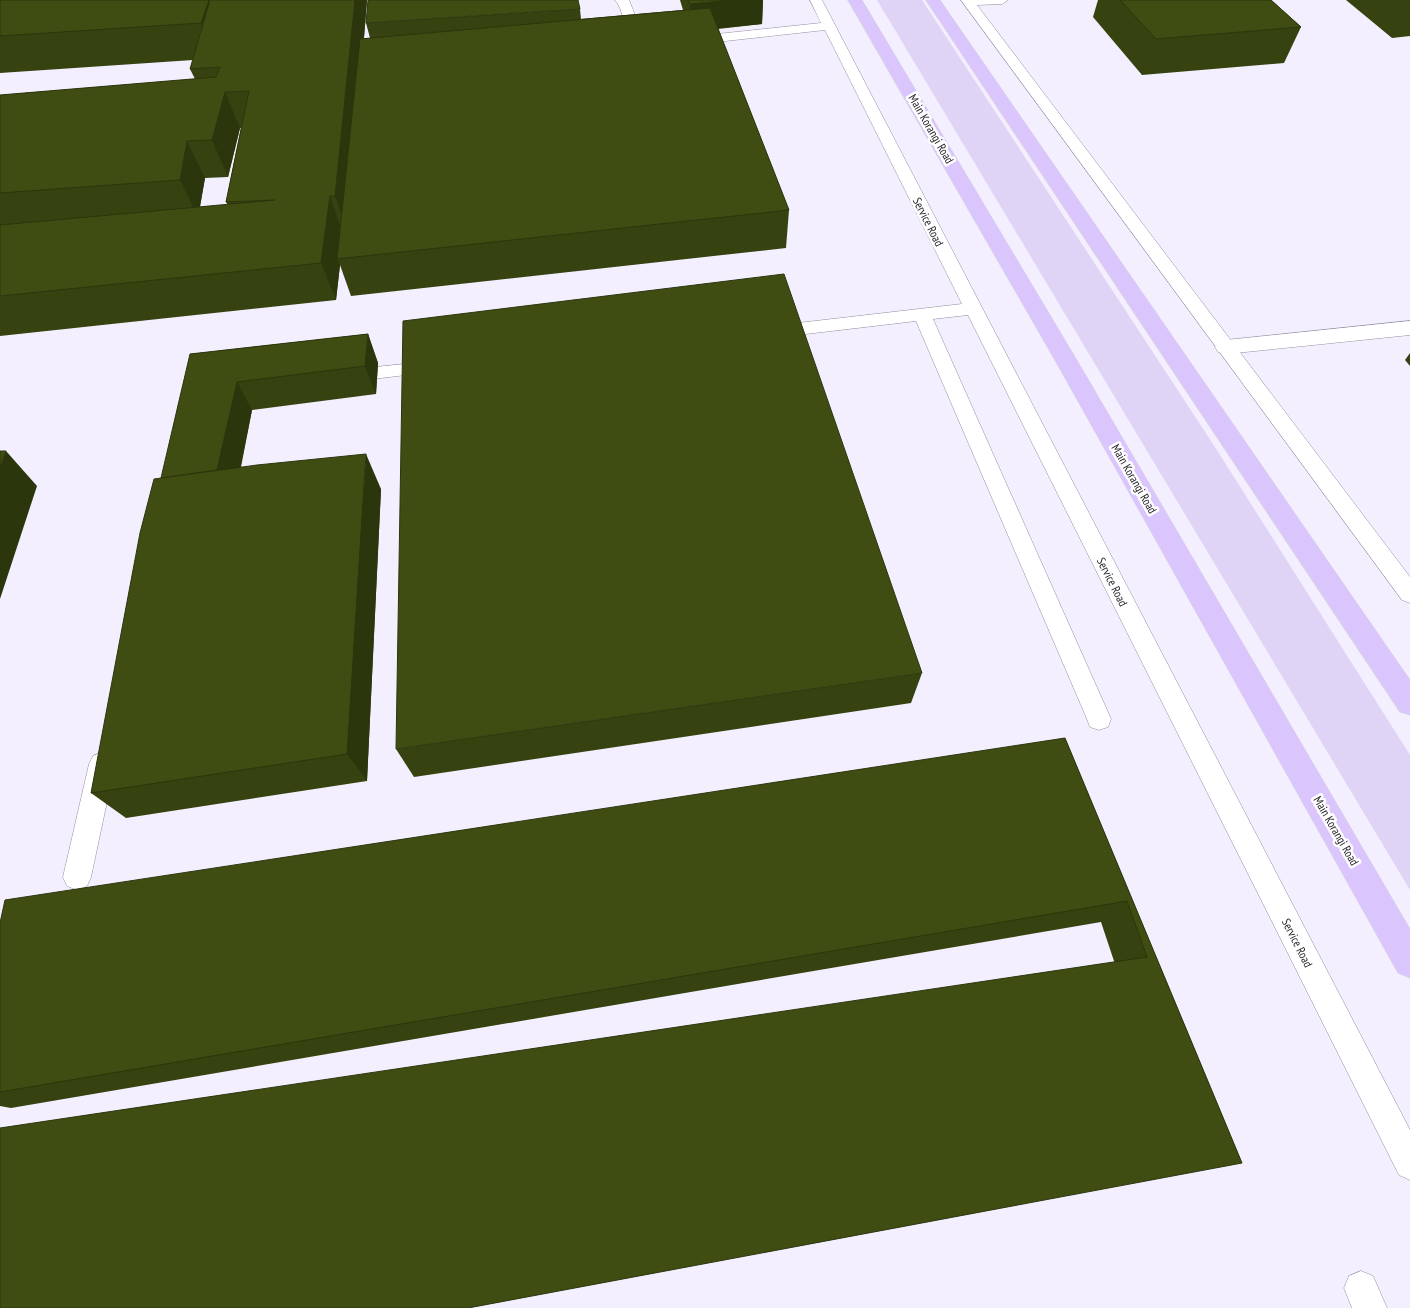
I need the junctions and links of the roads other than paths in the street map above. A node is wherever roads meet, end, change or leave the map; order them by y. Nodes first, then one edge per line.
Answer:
1 (621, 0) edge
2 (816, 0) edge
3 (855, 0) edge
4 (933, 0) edge
5 (1002, 0) edge
6 (968, 1) edge
7 (829, 26) junction
8 (658, 39) edge
9 (676, 42) edge
10 (972, 309) junction
11 (923, 316) junction
12 (1410, 328) edge
13 (752, 334) edge
14 (1226, 347) junction
15 (449, 365) edge
16 (324, 378) edge
17 (1410, 594) edge
18 (1410, 703) edge
19 (1100, 719) dead end
20 (107, 741) edge
21 (77, 877) dead end
22 (1410, 960) edge
23 (1410, 1164) edge

1 - 8 lane
2 - 7 lane, Service Road
3 - 22 main road, Main Korangi Road
4 - 18 main road
5 - 6 lane
6 - 14 lane
7 - 9 lane
7 - 10 lane, Service Road
10 - 11 lane
10 - 23 lane, Service Road
11 - 13 lane
11 - 19 lane
12 - 14 street
14 - 17 lane
15 - 16 lane
20 - 21 lane

